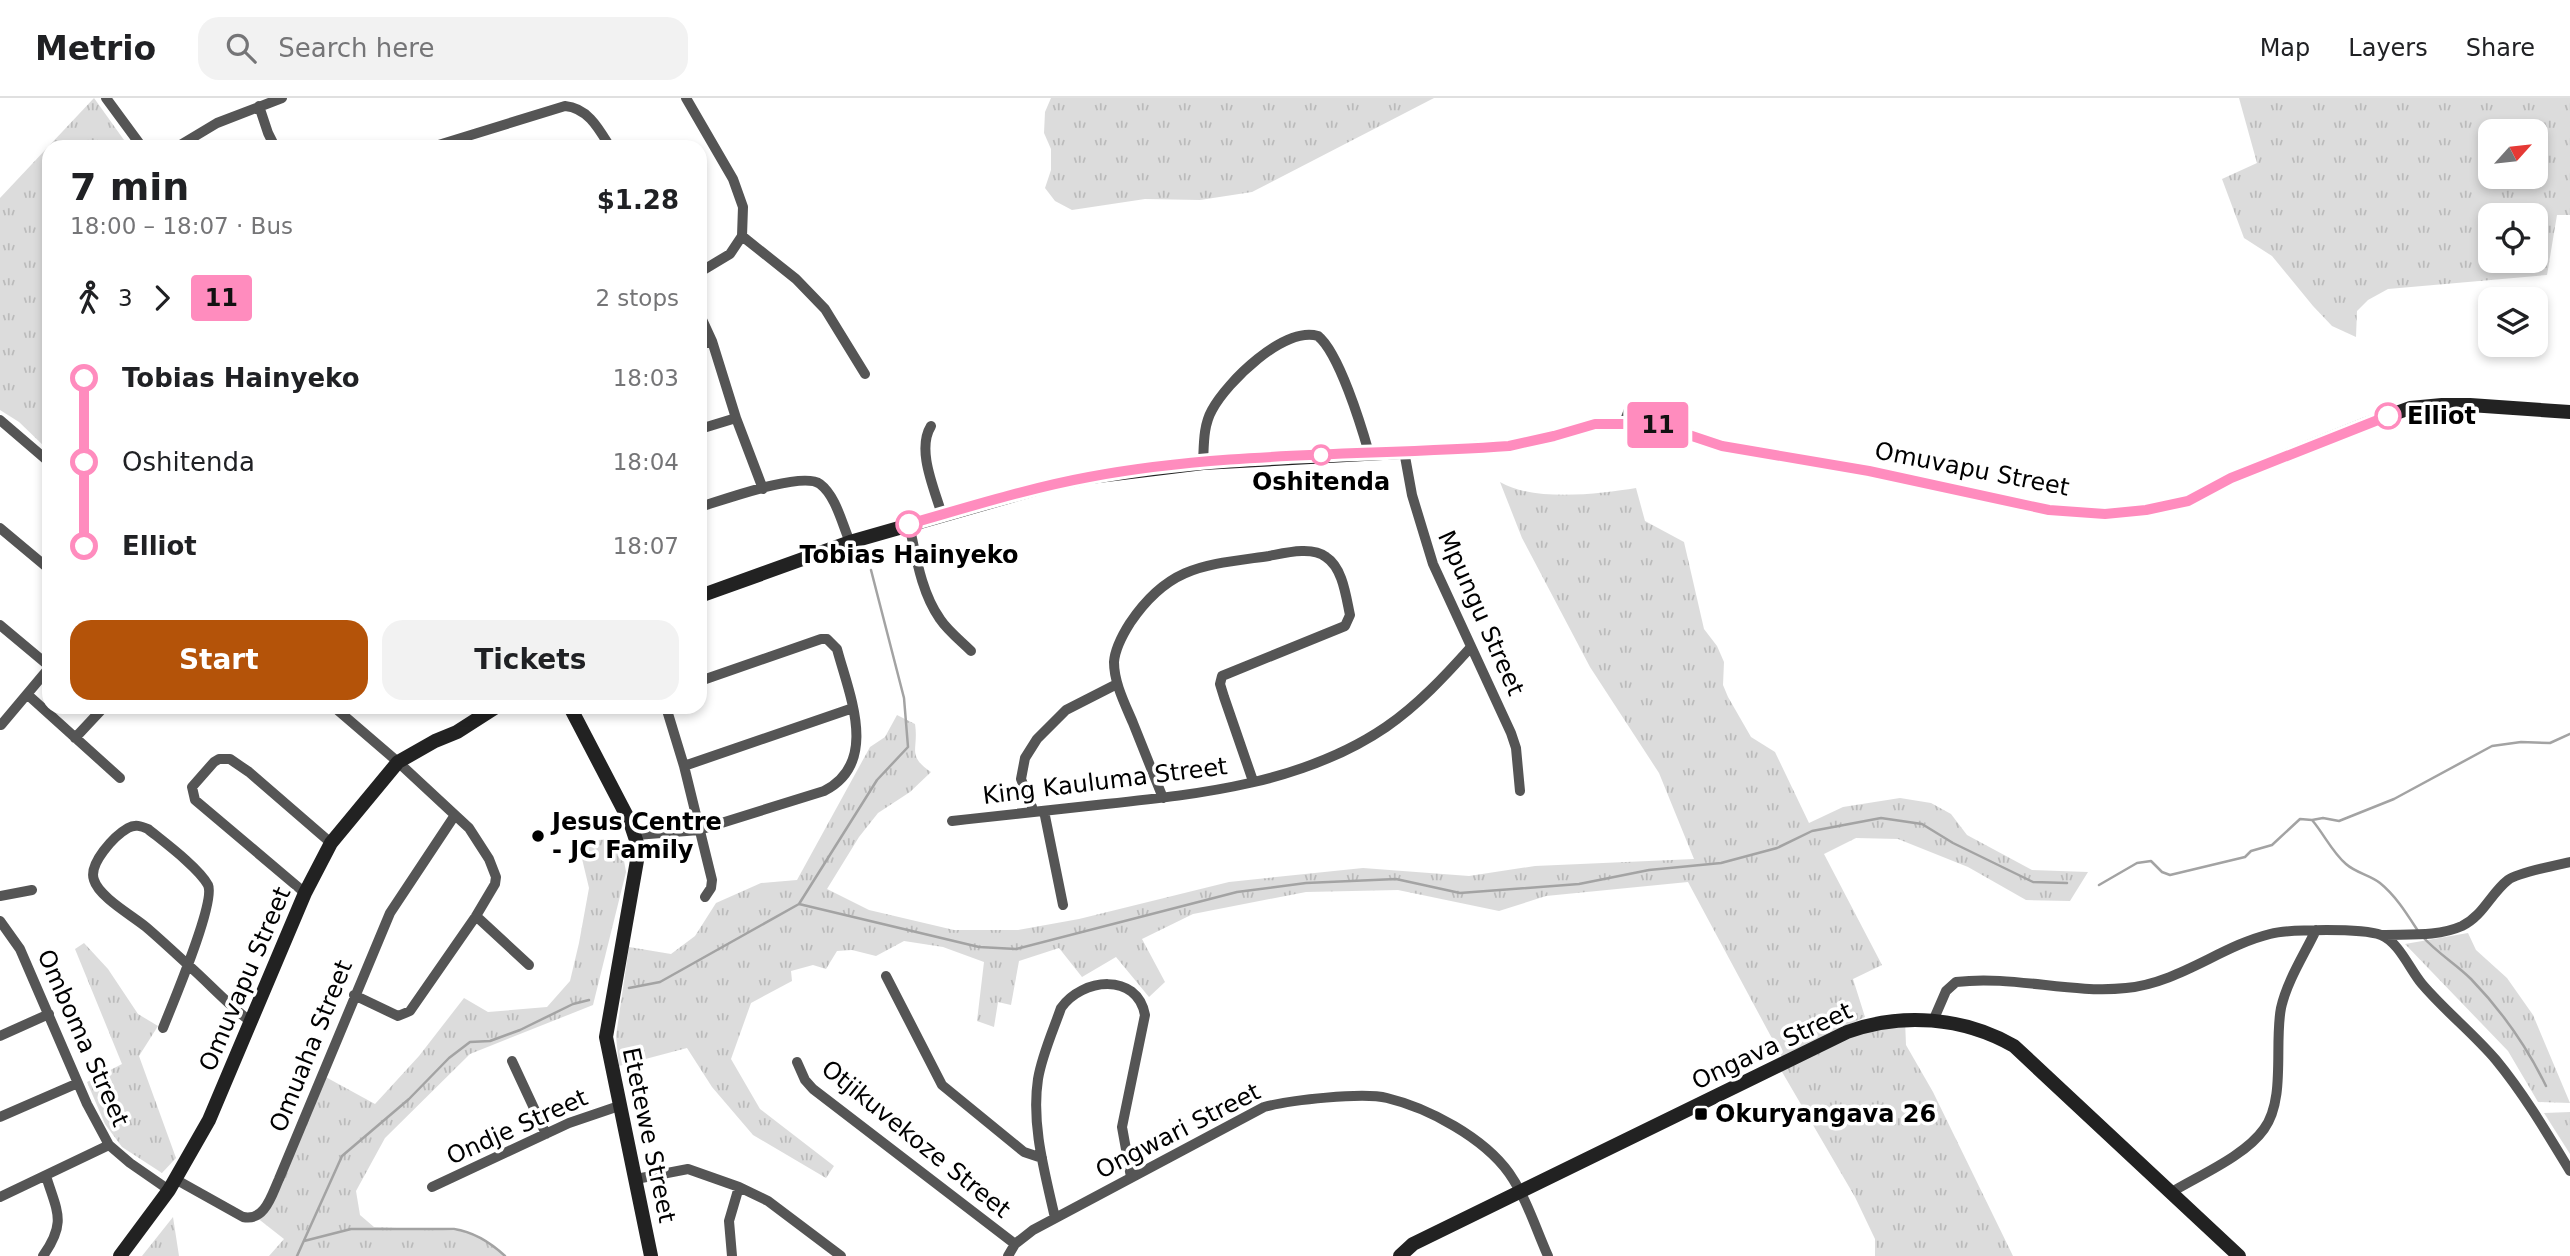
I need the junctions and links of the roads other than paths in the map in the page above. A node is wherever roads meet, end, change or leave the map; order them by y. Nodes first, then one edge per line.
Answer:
1 (106, 98) edge
2 (282, 98) edge
3 (686, 98) edge
4 (259, 106) junction
5 (137, 140) edge
6 (189, 140) edge
7 (272, 140) edge
8 (455, 140) edge
9 (605, 140) edge
10 (742, 236) junction
11 (707, 268) edge
12 (707, 330) edge
13 (712, 341) junction
14 (707, 343) edge
15 (864, 374) dead end
16 (1630, 407) dead end
17 (2570, 412) edge
18 (736, 418) junction
19 (0, 420) edge
20 (1624, 423) junction
21 (931, 426) dead end
22 (707, 427) edge
23 (1404, 451) junction
24 (1369, 453) junction
25 (42, 456) edge
26 (1203, 463) junction
27 (762, 489) junction
28 (707, 505) edge
29 (942, 515) junction
30 (909, 524) junction
31 (0, 528) edge
32 (850, 542) junction
33 (42, 563) edge
34 (707, 593) edge
35 (0, 625) edge
36 (1471, 647) junction
37 (971, 651) dead end
38 (42, 661) edge
39 (42, 676) edge
40 (707, 679) edge
41 (1117, 684) junction
42 (28, 695) junction
43 (42, 708) edge
44 (853, 708) junction
45 (49, 714) edge
46 (97, 714) edge
47 (342, 714) edge
48 (468, 714) edge
49 (485, 714) edge
50 (566, 714) edge
51 (574, 714) edge
52 (668, 714) edge
53 (0, 725) edge
54 (75, 738) junction
55 (435, 741) junction
56 (588, 743) junction
57 (398, 762) junction
58 (684, 766) junction
59 (120, 778) dead end
60 (1253, 781) junction
61 (1520, 791) dead end
62 (1163, 798) junction
63 (1039, 812) junction
64 (455, 815) junction
65 (952, 821) dead end
66 (699, 830) junction
67 (636, 835) junction
68 (331, 843) junction
69 (2570, 862) edge
70 (32, 890) dead end
71 (305, 893) junction
72 (0, 897) edge
73 (705, 897) dead end
74 (1063, 905) dead end
75 (476, 916) junction
76 (0, 921) edge
77 (2315, 930) junction
78 (2382, 936) junction
79 (187, 964) junction
80 (529, 965) dead end
81 (886, 975) dead end
82 (354, 995) junction
83 (49, 1014) junction
84 (250, 1021) junction
85 (1933, 1021) junction
86 (163, 1028) dead end
87 (0, 1036) edge
88 (512, 1061) dead end
89 (797, 1062) dead end
90 (78, 1083) junction
91 (619, 1106) junction
92 (0, 1117) edge
93 (546, 1134) junction
94 (109, 1145) junction
95 (1042, 1158) junction
96 (2570, 1171) edge
97 (46, 1176) junction
98 (1131, 1177) junction
99 (636, 1179) junction
100 (172, 1184) junction
101 (432, 1187) dead end
102 (739, 1187) junction
103 (1520, 1192) junction
104 (2172, 1192) junction
105 (0, 1197) edge
106 (1055, 1218) junction
107 (1015, 1244) junction
108 (43, 1256) edge
109 (120, 1256) edge
110 (651, 1256) edge
111 (732, 1256) edge
112 (841, 1256) edge
113 (1009, 1256) edge
114 (1399, 1256) edge
115 (1549, 1256) edge
116 (2239, 1256) edge

1 - 5 street
2 - 4 street
3 - 10 street
4 - 6 street
4 - 7 street
8 - 9 street
10 - 11 street
10 - 15 street
12 - 13 street
13 - 14 street
13 - 18 street
16 - 20 street
17 - 20 street, Omuvapu Street
18 - 22 street
18 - 27 street
19 - 25 street
20 - 23 street, Omuvapu Street
21 - 29 street
23 - 24 street, Omuvapu Street
23 - 36 street, Mpungu Street
24 - 26 street, Omuvapu Street
24 - 26 street
26 - 29 street, Omuvapu Street
27 - 28 street
27 - 32 street
29 - 30 street, Omuvapu Street
30 - 32 street, Omuvapu Street
30 - 37 street
31 - 33 street
32 - 34 street, Omuvapu Street
35 - 38 street
36 - 60 street, King Kauluma Street
36 - 61 street, Mpungu Street
39 - 42 street
40 - 44 street
41 - 60 street
41 - 62 street
41 - 63 street
42 - 43 street
42 - 53 street
44 - 58 street
44 - 66 street
45 - 54 street
46 - 54 street
47 - 57 street
48 - 55 street, Omuvapu Street
49 - 55 street, Omuvapu Street
50 - 56 street, Etetewe Street
51 - 56 street, Etetewe Street
52 - 58 street
54 - 59 street
55 - 57 street, Omuvapu Street
56 - 67 street, Etetewe Street
57 - 64 street
57 - 68 street, Omuvapu Street
58 - 66 street
60 - 62 street, King Kauluma Street
62 - 63 street, King Kauluma Street
63 - 65 street, King Kauluma Street
63 - 74 street
64 - 75 street
64 - 82 street, Omuaha Street
66 - 67 street
66 - 73 street
67 - 91 street, Etetewe Street
68 - 71 street, Omuvapu Street
68 - 71 street
69 - 78 street
70 - 72 street
71 - 84 street, Omuvapu Street
75 - 80 street
75 - 82 street
76 - 83 street, Omboma Street
77 - 78 street
77 - 85 street
77 - 104 street
78 - 96 street
79 - 79 street
79 - 84 street
79 - 86 street
81 - 95 street
82 - 100 street, Omuaha Street
83 - 87 street
83 - 90 street, Omboma Street
84 - 100 street, Omuvapu Street
85 - 103 street, Ongava Street
85 - 104 street, Ongava Street
88 - 93 street
89 - 107 street, Otjikuvekoze Street
90 - 92 street
90 - 94 street, Omboma Street
91 - 93 street, Ondje Street
91 - 99 street, Etetewe Street
93 - 101 street, Ondje Street
94 - 97 street
94 - 100 street, Omboma Street
95 - 98 street
95 - 106 street
97 - 105 street
97 - 108 street
98 - 103 street, Ongwari Street
98 - 106 street, Ongwari Street
99 - 102 street
99 - 110 street, Etetewe Street
100 - 109 street, Omuvapu Street
102 - 111 street
102 - 112 street
103 - 114 street, Ongava Street
103 - 115 street, Ongwari Street
104 - 116 street, Ongava Street
106 - 107 street, Ongwari Street
107 - 113 street, Ongwari Street

